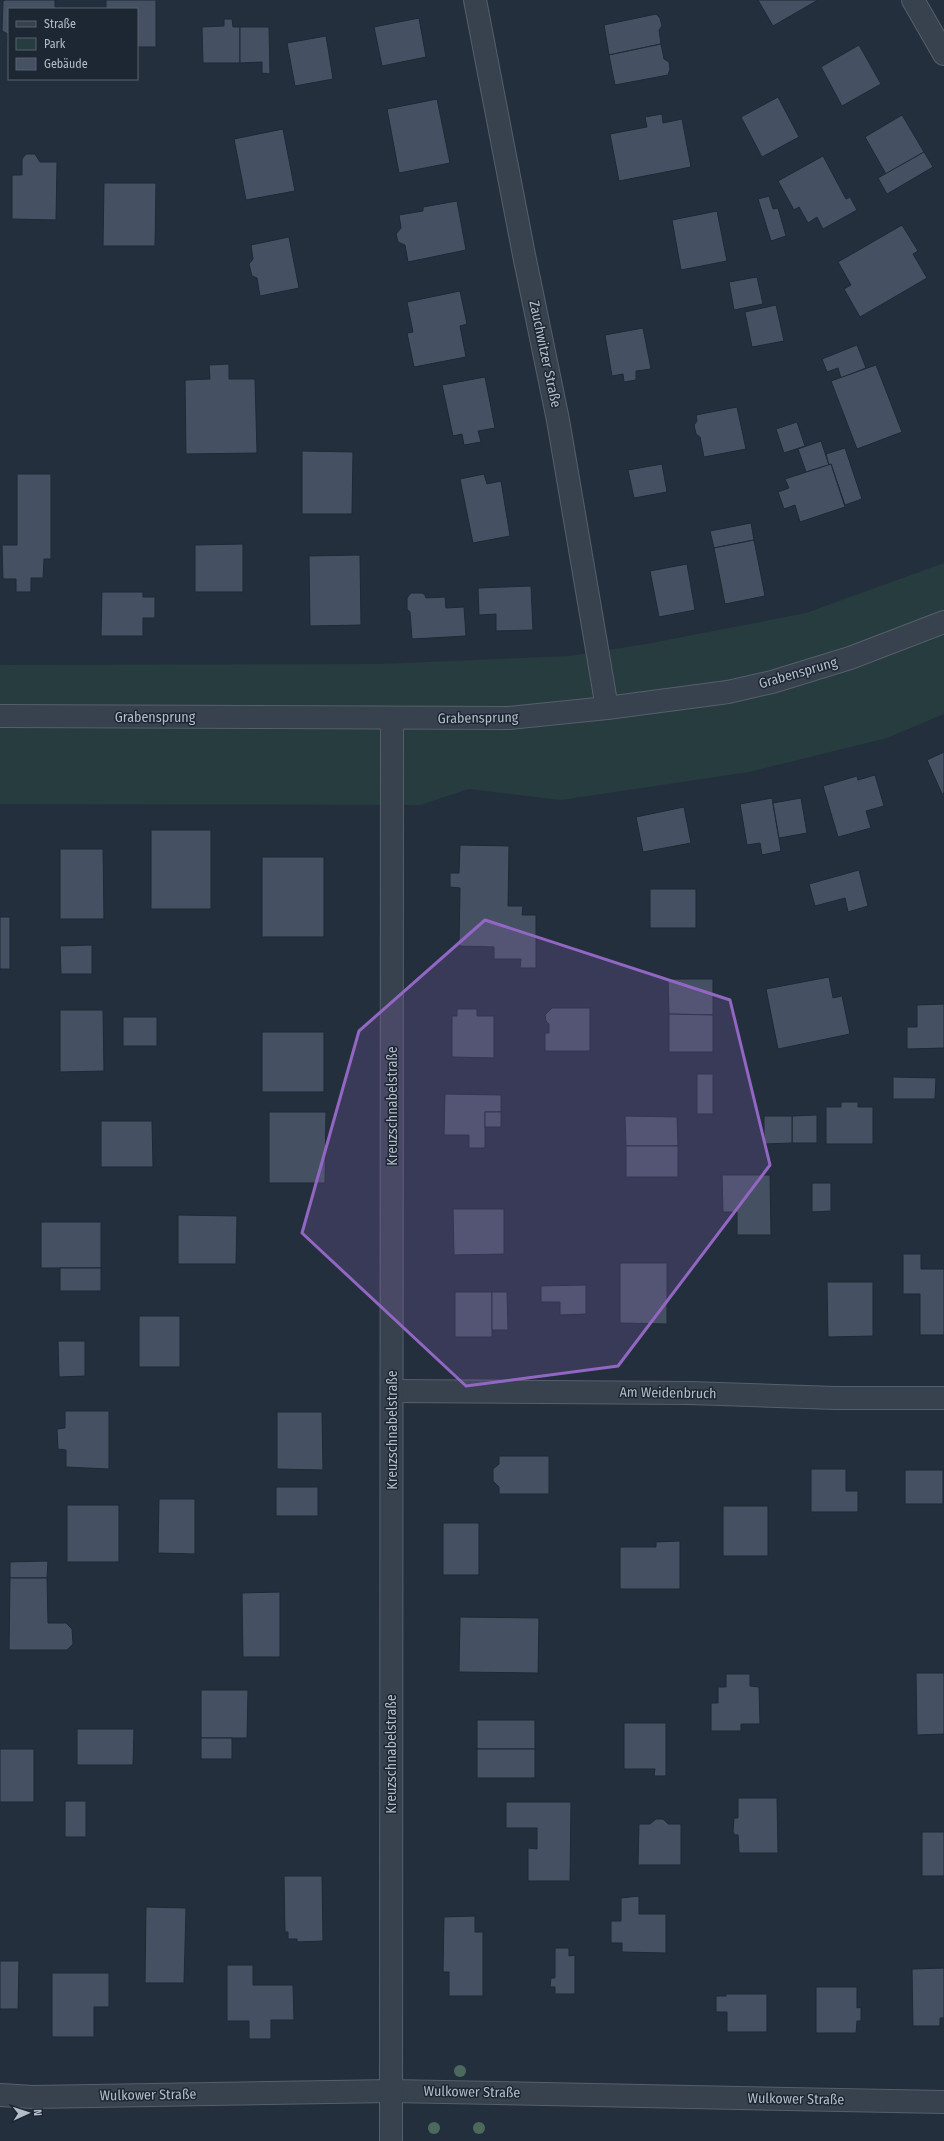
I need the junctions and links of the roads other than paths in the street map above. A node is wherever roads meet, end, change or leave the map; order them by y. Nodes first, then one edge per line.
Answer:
1 (475, 0) edge
2 (913, 0) edge
3 (944, 54) edge
4 (944, 622) edge
5 (607, 708) junction
6 (0, 716) edge
7 (392, 719) junction
8 (392, 1391) junction
9 (944, 1398) edge
10 (392, 2091) junction
11 (0, 2095) edge
12 (944, 2102) edge
13 (391, 2141) edge

1 - 5 street, Zauchwitzer Straße
2 - 3 street
4 - 5 street, Grabensprung
5 - 7 street, Grabensprung
6 - 7 street, Grabensprung
7 - 8 street, Kreuzschnabelstraße
8 - 9 street, Am Weidenbruch
8 - 10 street, Kreuzschnabelstraße
10 - 11 street, Wulkower Straße
10 - 12 street, Wulkower Straße
10 - 13 street, Kreuzschnabelstraße

